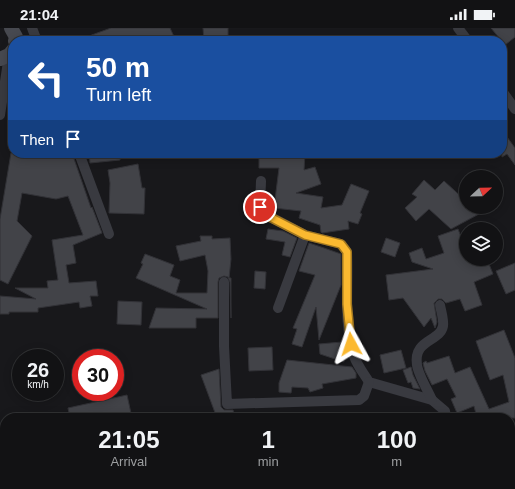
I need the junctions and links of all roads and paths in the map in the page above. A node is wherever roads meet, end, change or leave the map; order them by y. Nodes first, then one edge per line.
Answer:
1 (458, 28) edge
2 (464, 36) edge
3 (8, 67) edge
4 (507, 97) edge
5 (515, 109) edge
6 (0, 115) edge
7 (81, 158) edge
8 (261, 181) dead end
9 (109, 234) dead end
10 (305, 235) junction
11 (224, 282) dead end
12 (440, 304) dead end
13 (278, 308) dead end
14 (370, 382) junction
15 (432, 400) junction
16 (445, 413) edge

1 - 2 street
3 - 6 street
4 - 5 street
7 - 9 street
8 - 10 street
10 - 13 street
10 - 14 street
11 - 14 street
12 - 15 street
14 - 15 street
15 - 16 street

